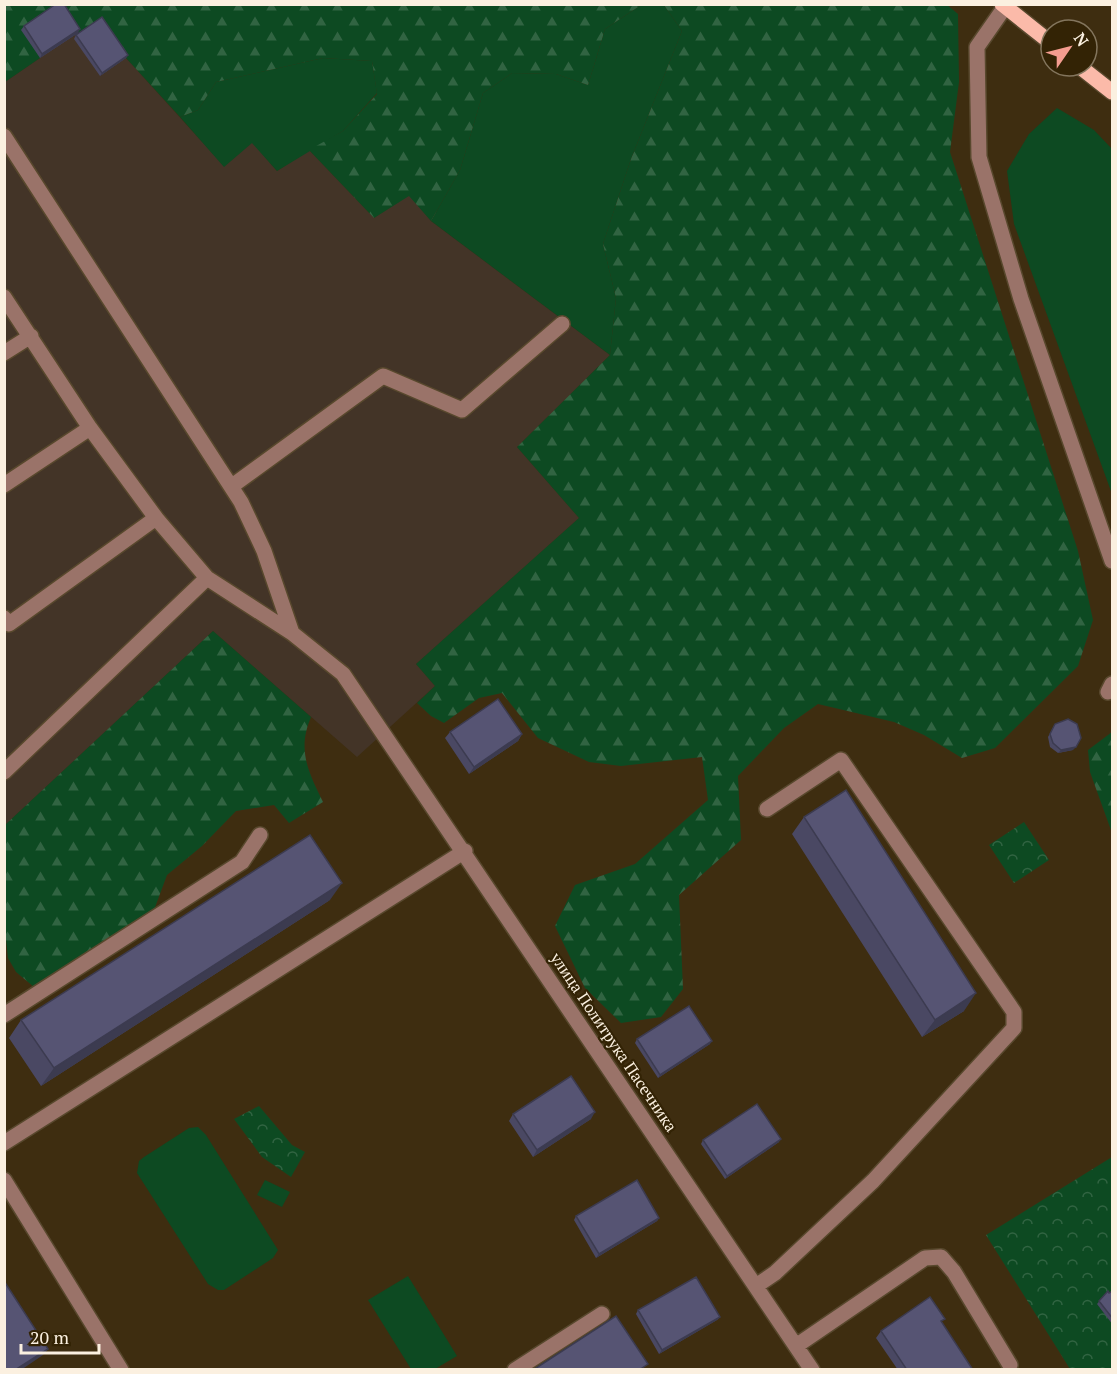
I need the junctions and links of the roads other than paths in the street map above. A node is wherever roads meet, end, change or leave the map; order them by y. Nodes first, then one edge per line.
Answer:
1 (1005, 5) edge
2 (1039, 33) edge
3 (1095, 78) edge
4 (1113, 92) edge
5 (4, 136) edge
6 (4, 297) edge
7 (562, 324) dead end
8 (31, 336) junction
9 (4, 353) edge
10 (90, 428) junction
11 (4, 485) edge
12 (232, 486) junction
13 (156, 518) junction
14 (1113, 561) edge
15 (207, 578) junction
16 (4, 618) edge
17 (292, 633) junction
18 (4, 772) edge
19 (767, 809) dead end
20 (260, 835) dead end
21 (465, 851) junction
22 (4, 1016) edge
23 (4, 1143) edge
24 (4, 1180) edge
25 (756, 1286) junction
26 (602, 1314) dead end
27 (796, 1346) junction
28 (1010, 1365) dead end
29 (121, 1370) edge
30 (515, 1370) edge
31 (812, 1370) edge

1 - 2 main road
1 - 14 street
3 - 4 main road
5 - 12 street
6 - 8 street, улица Политрука Пасечника
7 - 12 street
8 - 9 street
8 - 10 street, улица Политрука Пасечника
10 - 11 street
10 - 13 street, улица Политрука Пасечника
12 - 17 street
13 - 15 street, улица Политрука Пасечника
13 - 16 street
15 - 17 street, улица Политрука Пасечника
15 - 18 street
17 - 21 street, улица Политрука Пасечника
19 - 25 street
20 - 22 street
21 - 23 street
21 - 25 street, улица Политрука Пасечника
24 - 29 street
25 - 27 street, улица Политрука Пасечника
26 - 30 street
27 - 28 street
27 - 31 street, улица Политрука Пасечника

